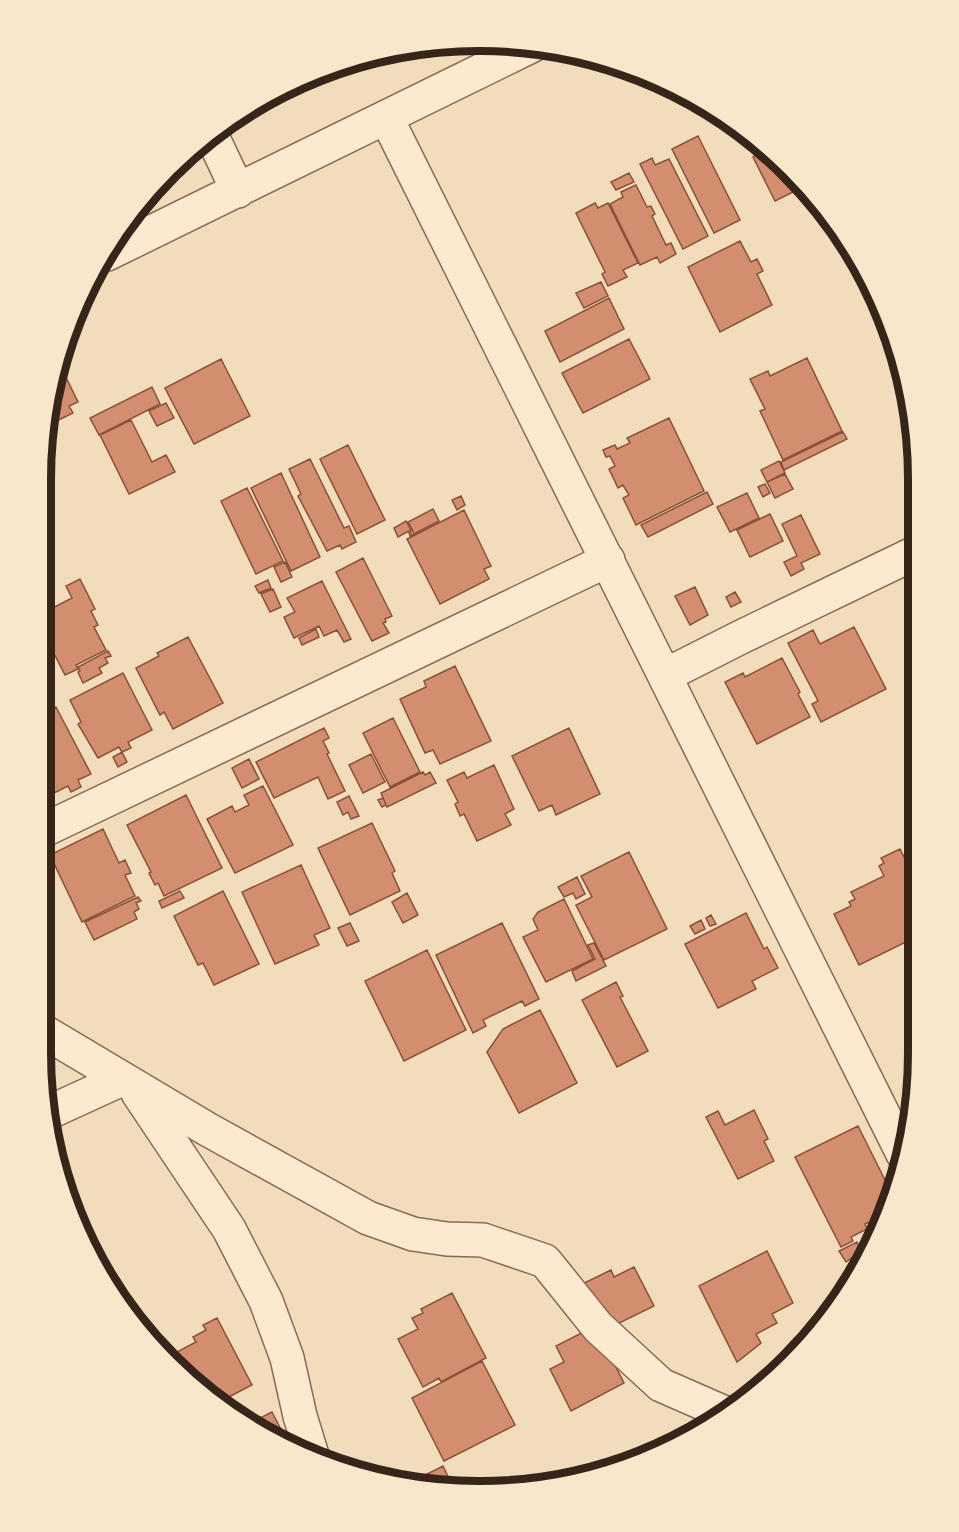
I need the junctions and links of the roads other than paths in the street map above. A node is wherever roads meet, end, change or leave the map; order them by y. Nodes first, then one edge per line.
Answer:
1 (517, 53) edge
2 (386, 117) junction
3 (215, 143) edge
4 (238, 190) junction
5 (118, 248) edge
6 (908, 556) edge
7 (608, 560) junction
8 (666, 675) junction
9 (51, 827) edge
10 (51, 1036) edge
11 (128, 1083) junction
12 (55, 1110) edge
13 (898, 1144) edge
14 (717, 1410) edge
15 (309, 1445) edge

1 - 2 street
2 - 4 street
2 - 7 street
3 - 4 street
4 - 5 street
6 - 8 street
7 - 8 street
7 - 9 street
8 - 13 street
10 - 11 street
11 - 12 street
11 - 14 street
11 - 15 street

